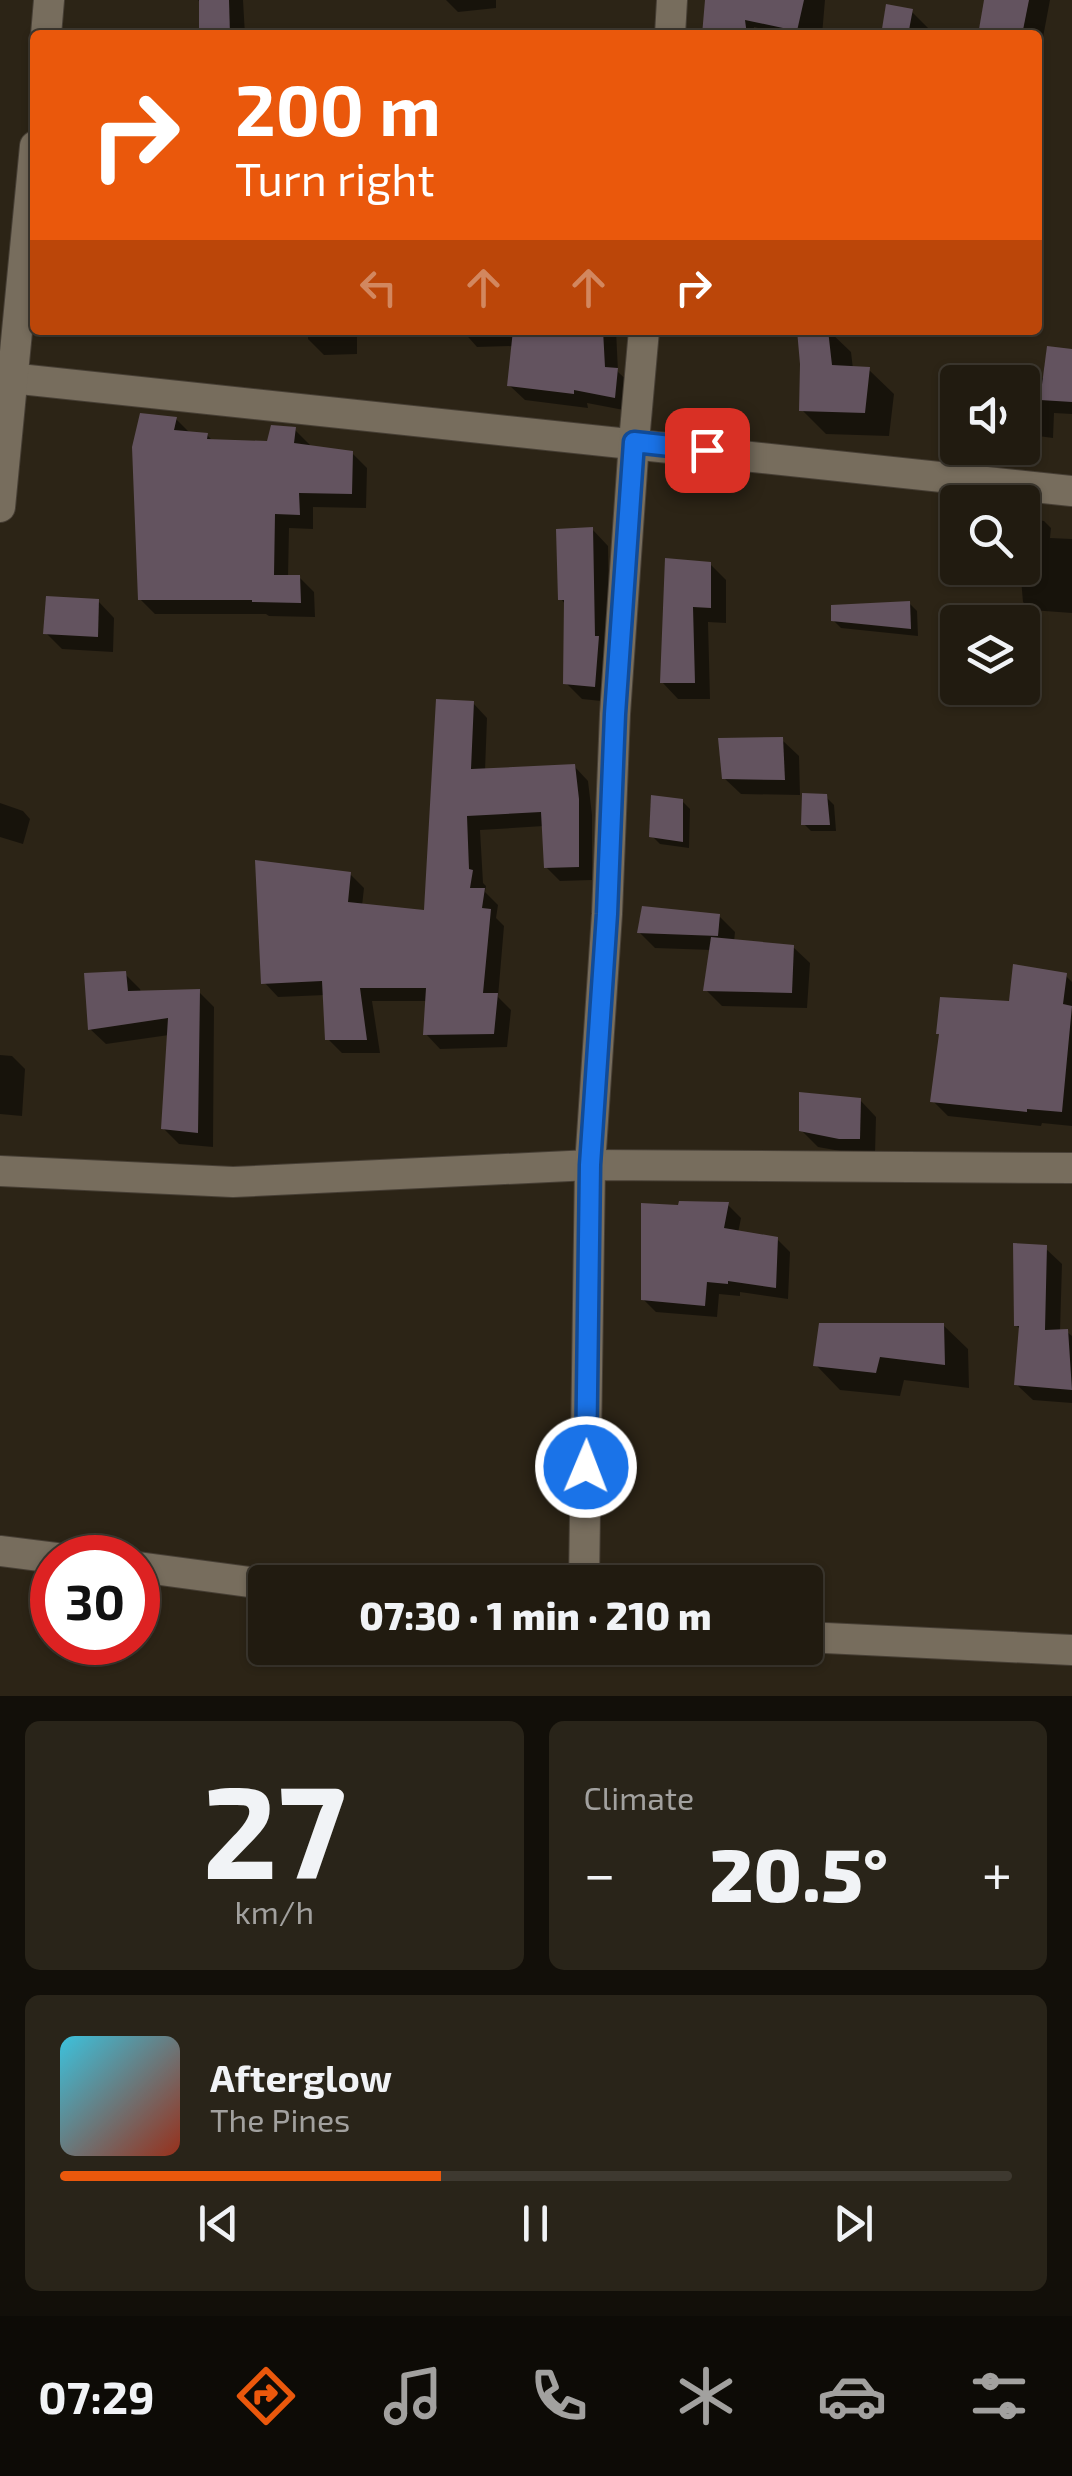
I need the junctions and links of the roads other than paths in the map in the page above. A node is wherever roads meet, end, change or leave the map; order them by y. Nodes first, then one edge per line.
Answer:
1 (49, 0) edge
2 (672, 0) edge
3 (46, 30) edge
4 (670, 30) edge
5 (30, 186) edge
6 (644, 335) edge
7 (6, 377) edge
8 (634, 442) junction
9 (1072, 491) edge
10 (0, 508) edge
11 (590, 1165) junction
12 (1072, 1168) edge
13 (0, 1172) edge
14 (0, 1551) edge
15 (30, 1555) edge
16 (584, 1565) edge
17 (160, 1570) edge
18 (248, 1582) edge
19 (823, 1637) edge
20 (1072, 1650) edge

1 - 3 street
2 - 4 street
5 - 7 street
6 - 8 street
7 - 8 street
7 - 10 street
8 - 9 street
8 - 11 street
11 - 12 street
11 - 13 street
11 - 16 street
14 - 15 street
17 - 18 street
19 - 20 street

